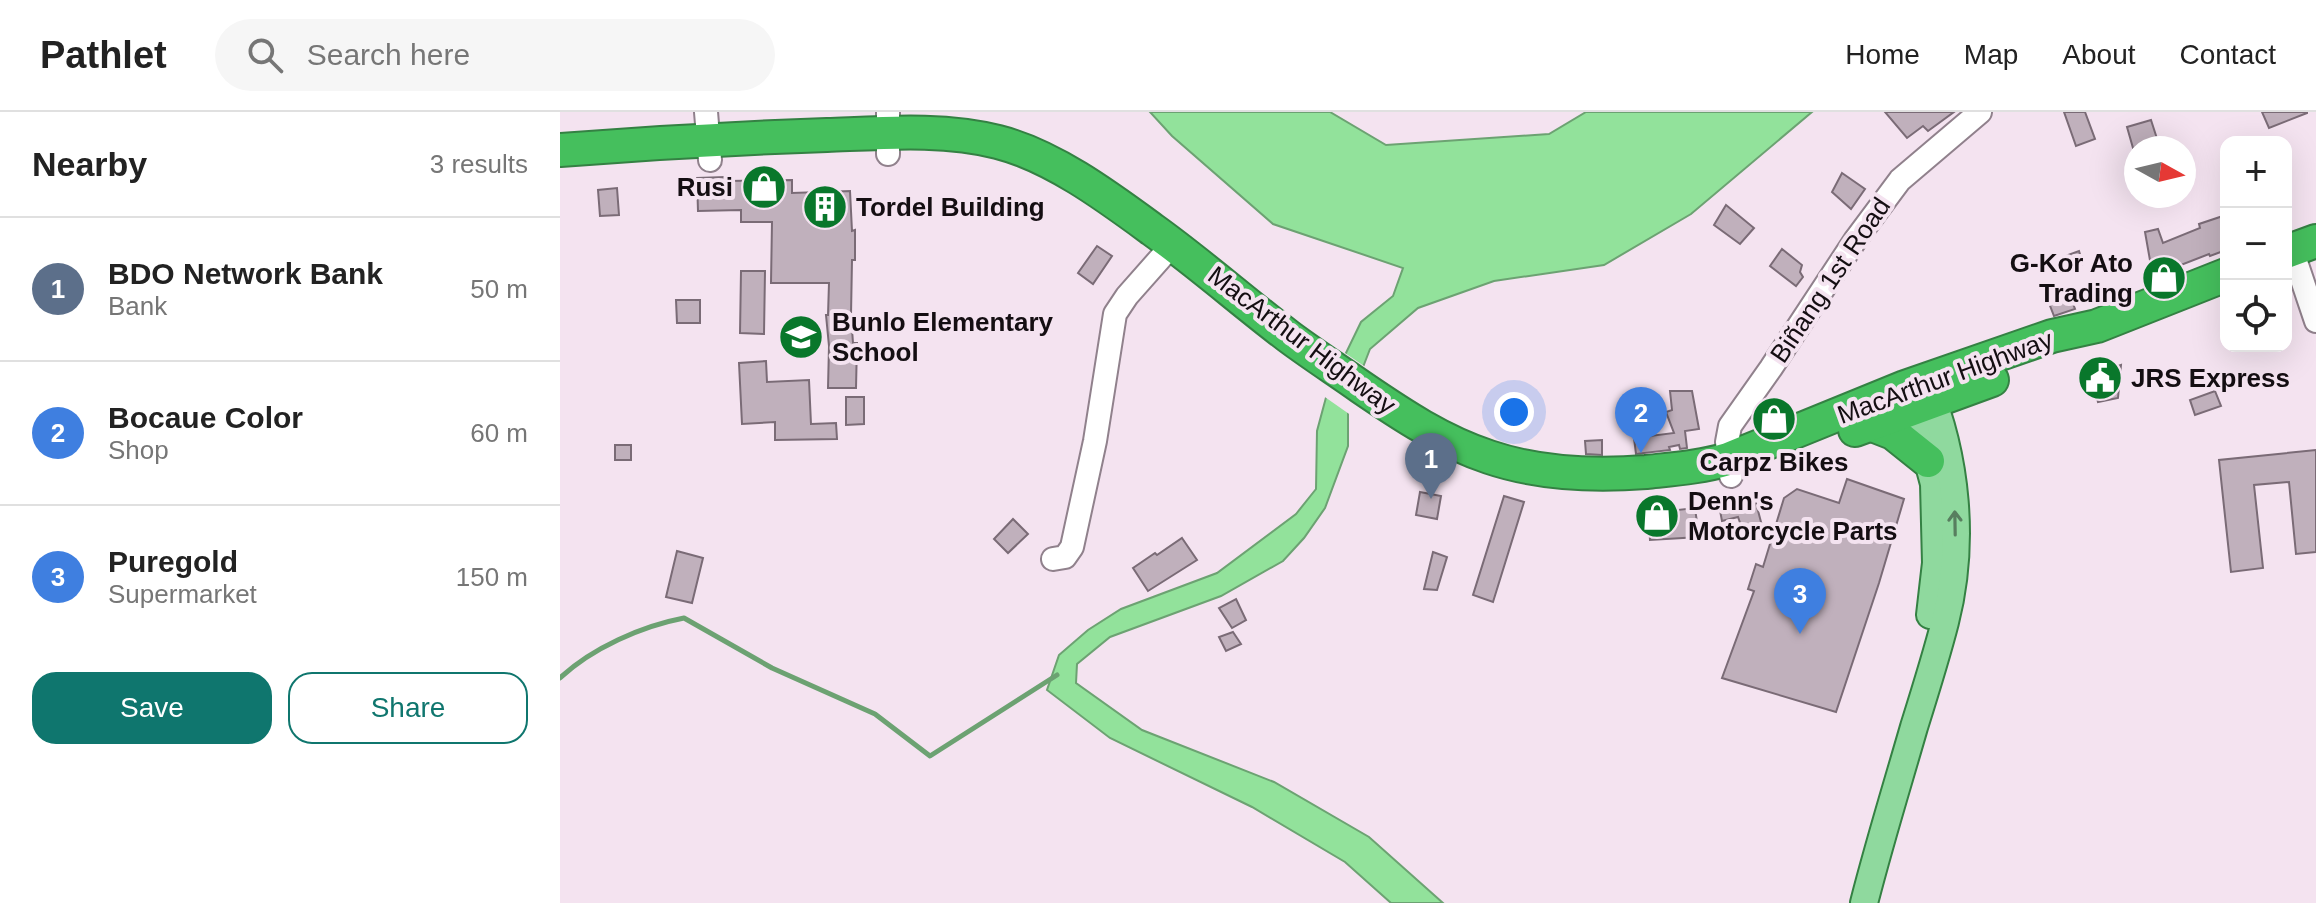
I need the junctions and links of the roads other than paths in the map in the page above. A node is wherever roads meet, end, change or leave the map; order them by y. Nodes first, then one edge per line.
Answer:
1 (1980, 112) edge
2 (888, 133) edge
3 (709, 137) edge
4 (560, 150) edge
5 (560, 170) edge
6 (1167, 251) junction
7 (2299, 257) edge
8 (2220, 277) edge
9 (2220, 296) edge
10 (2316, 321) edge
11 (1920, 395) junction
12 (1870, 424) junction
13 (1928, 461) junction
14 (1730, 467) junction
15 (1053, 559) dead end
16 (1928, 682) junction
17 (1864, 903) edge

1 - 14 street, Biñang 1st Road
2 - 3 highway, MacArthur Highway
2 - 6 highway, MacArthur Highway
3 - 4 highway, MacArthur Highway
3 - 5 highway, MacArthur Highway
6 - 14 highway, MacArthur Highway
6 - 15 street
7 - 10 street
8 - 11 highway, MacArthur Highway
9 - 11 highway, MacArthur Highway
11 - 12 highway, MacArthur Highway
11 - 13 main road
11 - 14 highway, MacArthur Highway
16 -> 11 main road
12 - 13 highway
12 - 14 highway, MacArthur Highway
13 - 16 main road
16 - 17 main road

